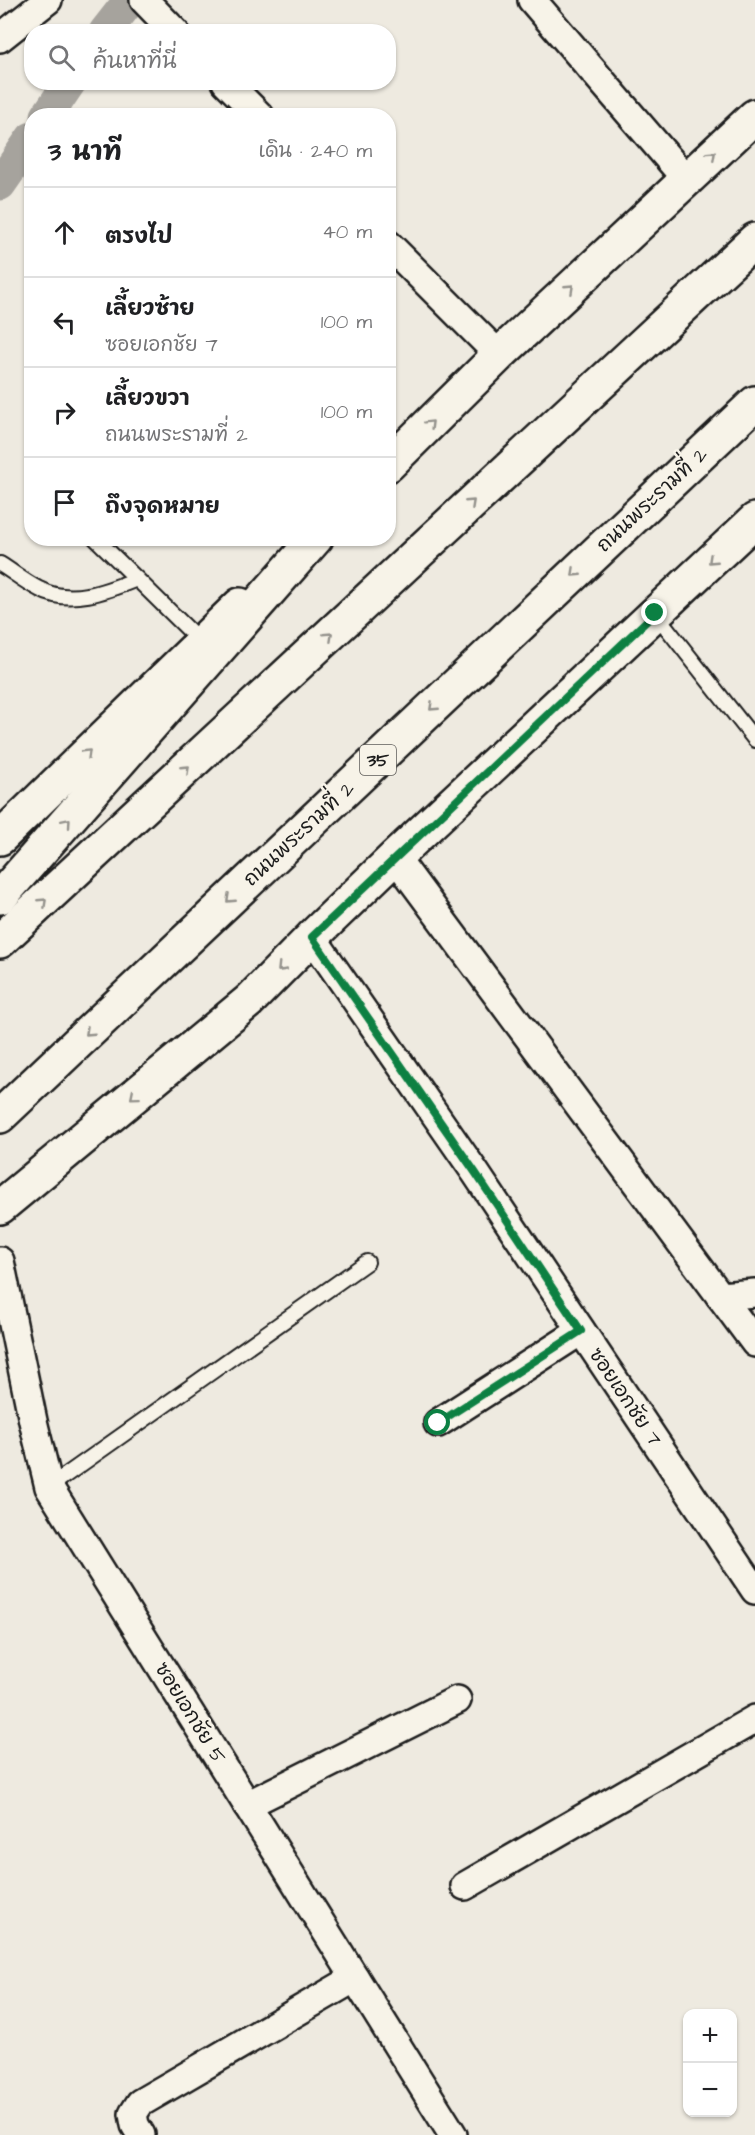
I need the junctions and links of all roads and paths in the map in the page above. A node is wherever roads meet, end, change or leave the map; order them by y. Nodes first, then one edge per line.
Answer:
1 (48, 0) edge
2 (532, 0) edge
3 (145, 1) edge
4 (167, 24) edge
5 (0, 38) edge
6 (234, 90) edge
7 (252, 108) edge
8 (755, 116) edge
9 (686, 179) junction
10 (755, 240) edge
11 (396, 252) edge
12 (499, 355) junction
13 (755, 403) edge
14 (396, 457) edge
15 (755, 520) edge
16 (103, 546) edge
17 (303, 546) edge
18 (309, 546) edge
19 (0, 564) edge
20 (137, 579) junction
21 (655, 613) junction
22 (201, 642) junction
23 (755, 740) edge
24 (0, 838) edge
25 (395, 857) junction
26 (0, 897) edge
27 (312, 937) junction
28 (0, 941) edge
29 (0, 1116) edge
30 (0, 1207) edge
31 (0, 1261) edge
32 (367, 1262) dead end
33 (755, 1293) edge
34 (720, 1296) junction
35 (581, 1331) junction
36 (755, 1343) edge
37 (438, 1423) dead end
38 (49, 1487) junction
39 (755, 1590) edge
40 (457, 1700) dead end
41 (755, 1719) edge
42 (247, 1805) junction
43 (465, 1886) dead end
44 (355, 1978) junction
45 (141, 2135) edge
46 (453, 2135) edge

1 - 5 street
2 - 9 street
3 - 4 street
6 - 7 street
9 -> 8 main road
12 -> 9 main road
28 -> 10 main road
11 - 12 street
14 -> 12 main road
13 -> 29 main road, ถนนพระรามที่ 2 / 35
15 -> 21 main road
16 - 20 lane
17 - 22 main road
26 -> 18 main road
19 - 20 lane
20 - 22 lane
21 - 23 lane
21 - 25 main road
24 -> 22 main road
25 - 27 main road
25 - 34 street
27 -> 30 main road
27 - 35 street, ซอยเอกชัย 7
31 - 38 street, ซอยเอกชัย 5
32 - 38 lane
33 - 34 street
34 - 36 street
35 - 37 street
35 - 39 street, ซอยเอกชัย 7
38 - 42 street, ซอยเอกชัย 5
40 - 42 street
41 - 43 street
42 - 44 street, ซอยเอกชัย 5
44 - 45 street
44 - 46 street, ซอยเอกชัย 5

